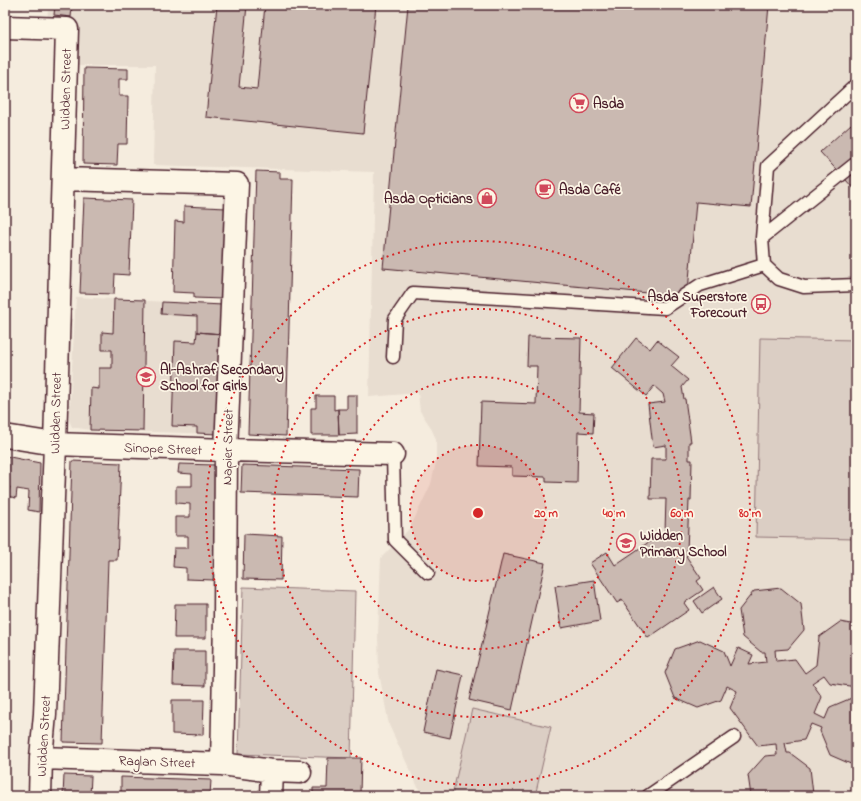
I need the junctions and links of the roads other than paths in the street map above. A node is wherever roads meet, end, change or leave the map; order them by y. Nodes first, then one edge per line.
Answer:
1 (5, 27) edge
2 (856, 85) edge
3 (856, 163) edge
4 (63, 179) junction
5 (762, 238) junction
6 (764, 265) junction
7 (856, 285) edge
8 (393, 357) dead end
9 (5, 436) edge
10 (55, 444) junction
11 (226, 450) junction
12 (393, 454) joint
13 (428, 573) dead end
14 (734, 737) dead end
15 (41, 758) junction
16 (222, 764) junction
17 (272, 771) junction
18 (300, 772) dead end
19 (40, 796) edge
20 (271, 796) edge
21 (648, 796) edge

1 - 4 street, Widden Street
2 - 5 lane
3 - 5 lane
4 - 10 street, Widden Street
4 - 11 street, Napier Street
5 - 6 lane
6 - 7 lane
6 - 8 lane
9 - 10 street, Sinope Street
10 - 11 street, Sinope Street
10 - 15 street, Widden Street
11 - 12 street, Sinope Street
11 - 16 street, Napier Street
12 - 13 lane
14 - 21 lane
15 - 16 street, Raglan Street
15 - 19 street, Widden Street
16 - 17 street, Raglan Street
17 - 18 street, Raglan Street
17 - 20 street

